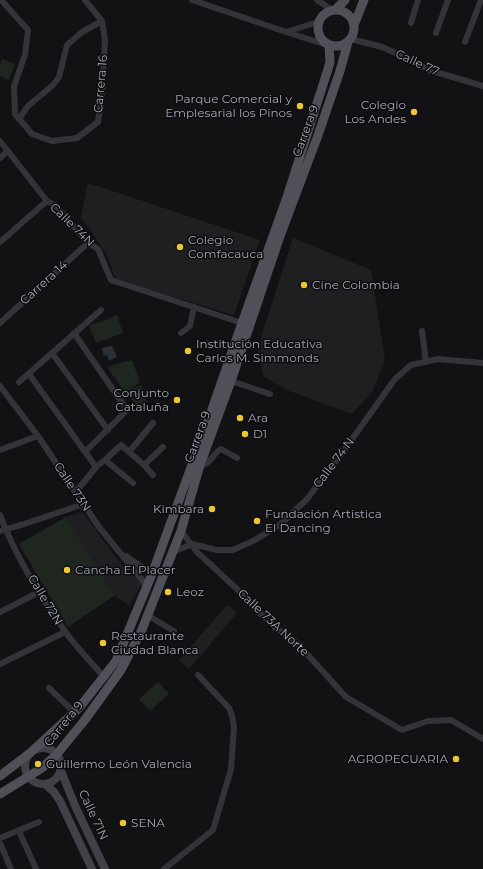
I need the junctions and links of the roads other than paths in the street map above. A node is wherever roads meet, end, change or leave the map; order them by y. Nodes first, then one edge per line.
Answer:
1 (1, 0) edge
2 (85, 0) edge
3 (192, 0) edge
4 (317, 0) edge
5 (345, 0) edge
6 (364, 0) edge
7 (418, 0) edge
8 (448, 0) edge
9 (481, 0) edge
10 (334, 10) junction
11 (102, 21) junction
12 (318, 22) junction
13 (411, 23) dead end
14 (354, 25) junction
15 (286, 32) junction
16 (436, 33) dead end
17 (349, 41) junction
18 (465, 42) dead end
19 (328, 45) junction
20 (483, 86) edge
21 (19, 119) junction
22 (0, 141) edge
23 (8, 151) junction
24 (0, 158) edge
25 (47, 201) junction
26 (0, 242) edge
27 (88, 243) junction
28 (194, 307) junction
29 (101, 310) dead end
30 (0, 323) edge
31 (242, 323) junction
32 (422, 331) dead end
33 (181, 332) dead end
34 (74, 333) junction
35 (52, 353) junction
36 (426, 362) junction
37 (483, 363) edge
38 (29, 374) junction
39 (231, 381) junction
40 (19, 382) dead end
41 (0, 386) edge
42 (270, 394) dead end
43 (153, 423) dead end
44 (108, 430) junction
45 (38, 436) junction
46 (163, 447) dead end
47 (0, 450) edge
48 (85, 452) junction
49 (129, 452) junction
50 (237, 458) dead end
51 (105, 460) junction
52 (144, 465) junction
53 (200, 466) junction
54 (96, 467) junction
55 (152, 475) dead end
56 (133, 483) dead end
57 (75, 493) junction
58 (84, 504) junction
59 (0, 515) edge
60 (3, 530) edge
61 (180, 531) junction
62 (192, 544) junction
63 (118, 551) junction
64 (173, 552) junction
65 (152, 574) junction
66 (146, 587) junction
67 (39, 592) junction
68 (0, 612) edge
69 (147, 615) junction
70 (174, 631) dead end
71 (65, 632) junction
72 (0, 664) edge
73 (198, 675) dead end
74 (104, 677) junction
75 (49, 688) dead end
76 (74, 712) junction
77 (483, 739) edge
78 (30, 753) junction
79 (57, 754) junction
80 (61, 771) junction
81 (0, 776) edge
82 (28, 777) junction
83 (45, 784) junction
84 (0, 794) edge
85 (39, 822) dead end
86 (19, 831) junction
87 (0, 838) edge
88 (0, 843) edge
89 (99, 856) junction
90 (88, 861) junction
91 (11, 869) edge
92 (36, 869) edge
93 (92, 869) edge
94 (105, 869) edge
95 (164, 869) edge

1 - 21 street
2 - 11 street
3 - 15 street
4 - 10 street
5 - 10 main road
6 - 14 main road
7 - 13 street
8 - 16 street
9 - 18 street
10 - 12 main road
10 - 14 main road
11 - 21 street
11 - 21 street, Carrera 16
12 - 15 street
12 - 19 main road
14 - 17 main road
15 - 19 street
17 - 19 main road
17 - 20 street, Calle 77
17 - 39 main road, Carrera 9
19 - 31 main road, Carrera 9
22 - 23 street, Calle 74N
23 - 24 street
23 - 25 street, Calle 74N
25 - 26 street
25 - 27 street, Calle 74N
27 - 28 street, Calle 74N
27 - 30 street, Carrera 14
28 - 31 street, Calle 74N
28 - 33 street
29 - 34 street
31 - 65 main road, Carrera 9
32 - 36 street
34 - 35 street
34 - 44 street
35 - 38 street
35 - 44 street
36 - 37 street, Calle 74 N
36 - 62 street, Calle 74 N
38 - 40 street
38 - 48 street
39 - 42 street
39 - 53 main road, Carrera 9
41 - 45 street, Calle 73N
43 - 49 street
44 - 48 street
45 - 47 street
45 - 57 street, Calle 73N
46 - 52 street
48 - 54 street
49 - 51 street
49 - 52 street
50 - 53 street
51 - 54 street
51 - 56 street
52 - 55 street
53 - 61 main road, Carrera 9
54 - 57 street
57 - 58 street, Calle 73N
58 - 60 street
58 - 63 street, Calle 73N
59 - 60 street, Calle 72N
60 - 67 street, Calle 72N
61 - 62 street, Calle 73A Norte
61 - 64 main road, Carrera 9
62 - 64 street
62 - 77 street, Calle 73A Norte
63 - 65 street
63 - 66 street, Calle 73N
64 - 69 main road, Carrera 9
65 - 66 main road, Carrera 9
65 - 69 main road
66 - 74 main road, Carrera 9
67 - 68 street
67 - 71 street, Calle 72N
69 - 70 street
69 - 79 main road, Carrera 9
71 - 72 street
71 - 74 street, Calle 72N
73 - 95 street
74 - 76 main road, Carrera 9
75 - 76 street
76 - 78 main road, Carrera 9
78 - 79 street
78 - 81 main road, Carrera 9
78 - 82 street
79 - 80 street, Calle 71N
79 - 82 main road, Carrera 9
80 - 83 street
80 - 89 street, Calle 71N
82 - 83 street
82 - 84 main road, Carrera 9
83 - 90 street, Calle 71N
85 - 86 street
86 - 87 street
86 - 92 street
88 - 91 street
89 - 90 street
89 - 94 street, Calle 71N
90 - 93 street, Calle 71N

